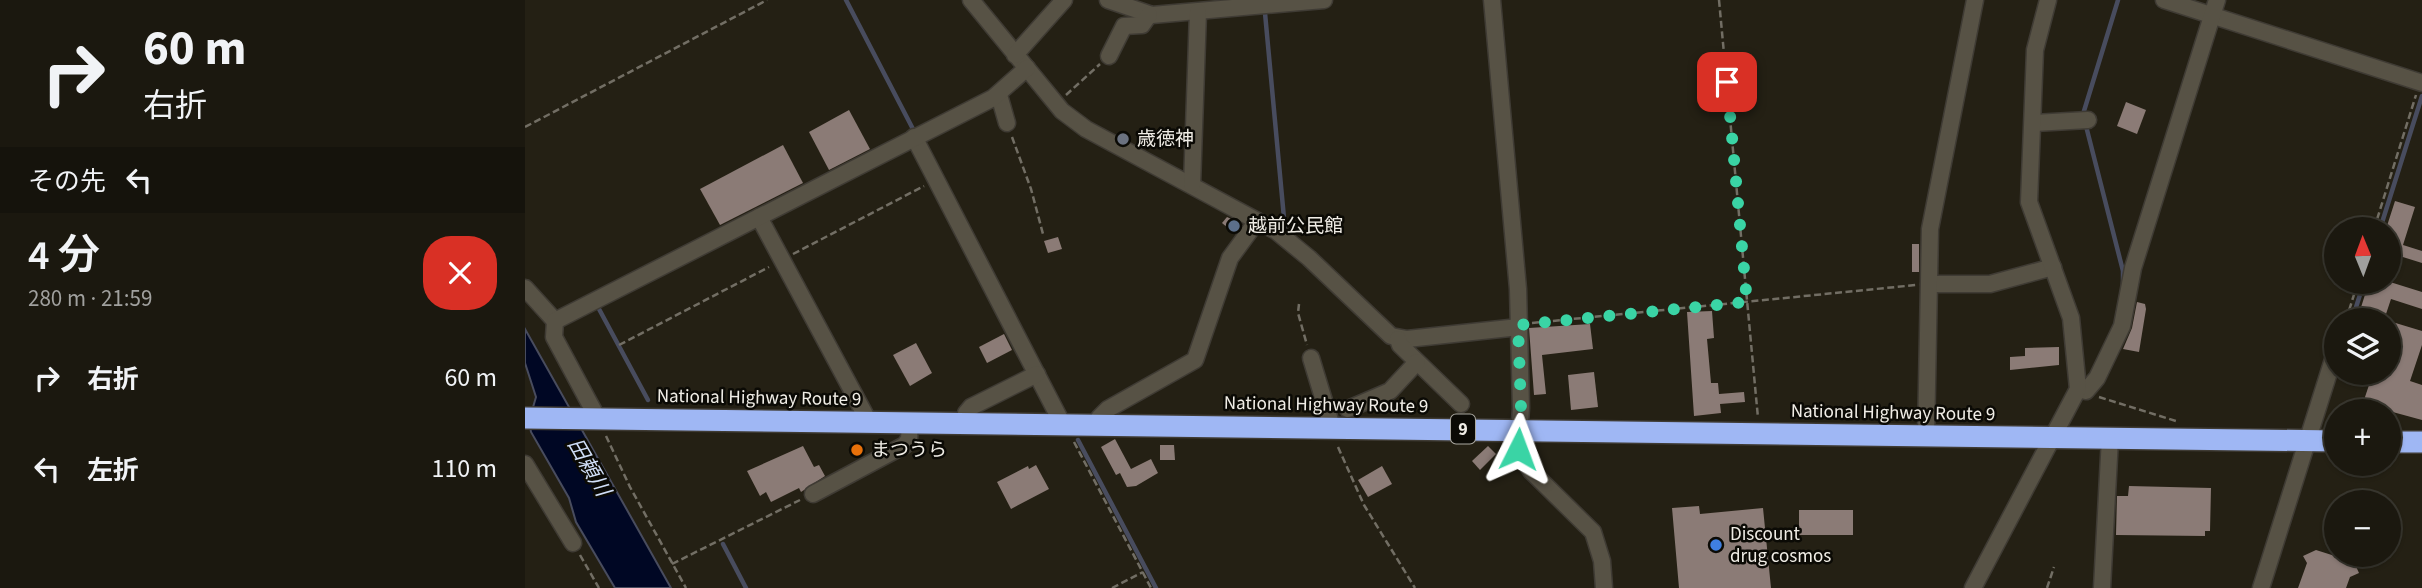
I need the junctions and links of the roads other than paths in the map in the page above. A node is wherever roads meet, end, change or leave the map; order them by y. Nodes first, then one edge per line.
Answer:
1 (971, 0) edge
2 (1064, 0) edge
3 (1108, 0) edge
4 (1324, 0) edge
5 (1492, 0) edge
6 (1975, 0) edge
7 (2047, 0) edge
8 (2164, 0) edge
9 (2215, 8) edge
10 (1198, 12) junction
11 (1149, 15) junction
12 (1015, 54) junction
13 (1109, 56) road end
14 (1027, 68) junction
15 (2421, 82) edge
16 (999, 94) junction
17 (2088, 120) dead end
18 (1007, 123) road end
19 (2034, 123) junction
20 (914, 137) junction
21 (1192, 186) junction
22 (759, 217) junction
23 (1257, 221) junction
24 (2053, 267) junction
25 (1929, 284) junction
26 (525, 288) edge
27 (555, 321) junction
28 (1518, 326) junction
29 (1398, 339) junction
30 (1311, 358) road end
31 (1417, 362) junction
32 (1037, 374) junction
33 (2325, 385) edge
34 (2082, 390) junction
35 (1461, 404) dead end
36 (1348, 409) dead end
37 (525, 418) edge
38 (594, 419) junction
39 (869, 422) junction
40 (909, 423) junction
41 (965, 424) junction
42 (1063, 425) junction
43 (1098, 426) junction
44 (1332, 428) junction
45 (1518, 430) junction
46 (1926, 436) junction
47 (2052, 437) junction
48 (2110, 438) junction
49 (2308, 440) junction
50 (2324, 441) edge
51 (2401, 442) edge
52 (2422, 442) edge
53 (525, 464) edge
54 (813, 494) road end
55 (573, 543) road end
56 (1604, 588) edge
57 (1973, 588) edge
58 (2102, 588) edge
59 (2261, 588) edge

1 - 12 street
2 - 12 street
3 - 11 street
4 - 10 street
5 - 28 street
6 - 25 street
7 - 19 street
8 - 9 street
9 - 15 street
9 - 34 street
10 - 11 street
10 - 21 street
11 - 13 street
12 - 14 street
14 - 16 street
14 - 21 street
16 - 18 street
16 - 20 street
17 - 19 street
19 - 24 street
20 - 22 street
20 - 32 street
21 - 23 street
22 - 27 street
22 - 39 street
23 - 29 street
23 - 43 street
24 - 25 street
24 - 34 street
25 - 46 street
26 - 27 street
27 - 38 street
28 - 29 street
28 - 45 street
29 - 31 street
30 - 44 street
31 - 35 street
31 - 36 street
32 - 41 street
32 - 42 street
33 - 49 street
34 - 47 street
37 - 38 highway, National Highway Route 9 / 9
38 - 39 highway, National Highway Route 9 / 9
39 - 40 highway, National Highway Route 9 / 9
40 - 41 highway, National Highway Route 9 / 9
40 - 54 street
41 - 42 highway, National Highway Route 9 / 9
42 - 43 highway, National Highway Route 9 / 9
43 - 44 highway, National Highway Route 9 / 9
44 - 45 highway, National Highway Route 9 / 9
45 - 46 highway, National Highway Route 9 / 9
45 - 56 street
46 - 47 highway, National Highway Route 9 / 9
47 - 48 highway, National Highway Route 9 / 9
47 - 57 street
48 - 49 highway, National Highway Route 9 / 9
48 - 58 street
49 - 50 highway, National Highway Route 9 / 9
49 - 59 street
51 - 52 highway
53 - 55 street

